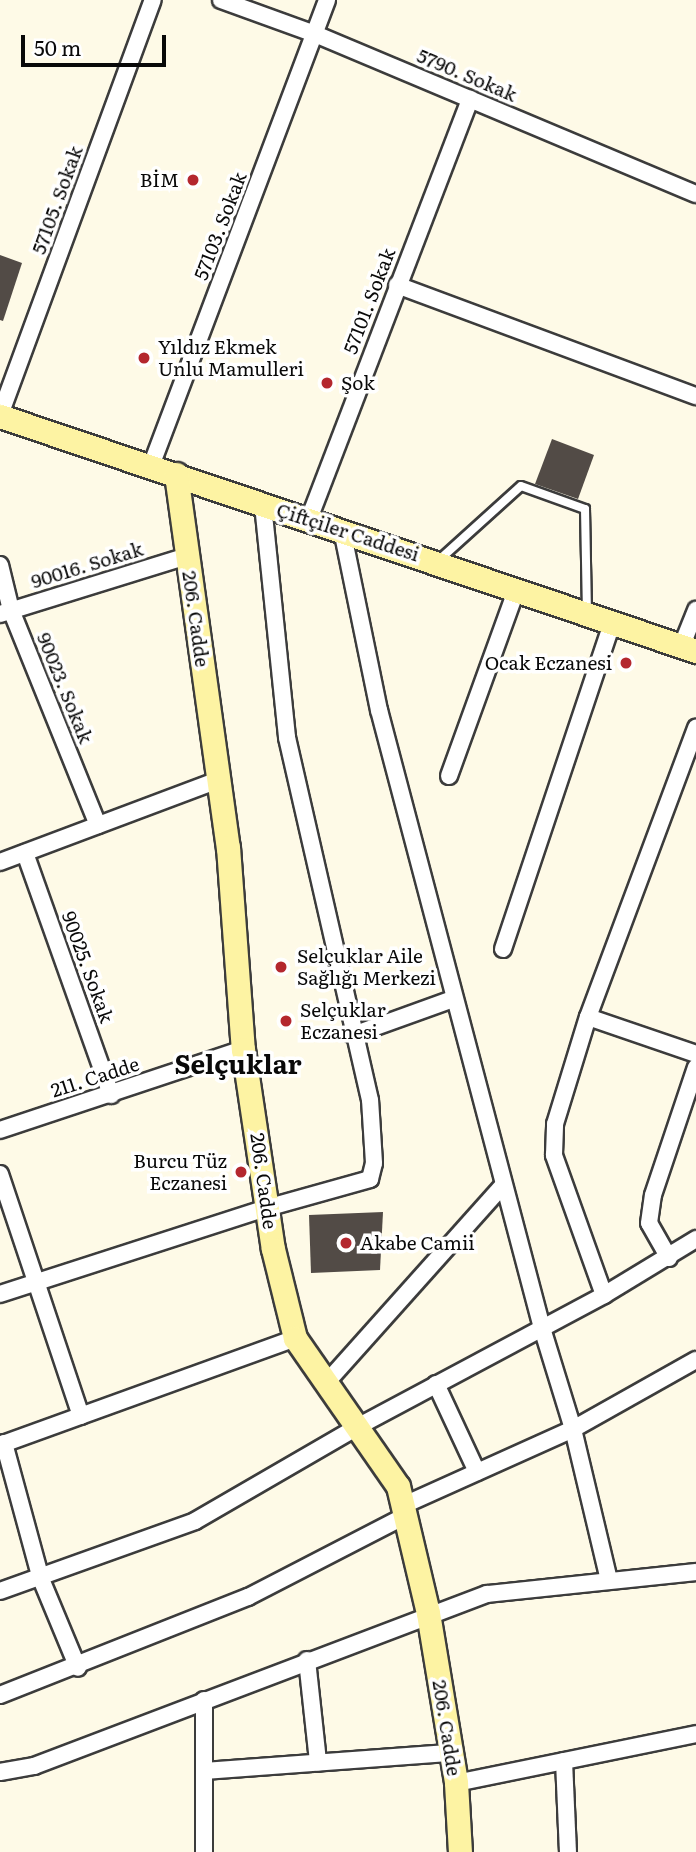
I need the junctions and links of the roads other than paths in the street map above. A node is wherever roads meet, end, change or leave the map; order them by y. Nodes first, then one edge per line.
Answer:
1 (153, 0) edge
2 (221, 0) edge
3 (327, 0) edge
4 (315, 34) junction
5 (470, 99) junction
6 (696, 194) edge
7 (397, 285) junction
8 (696, 396) edge
9 (0, 415) edge
10 (151, 466) junction
11 (176, 474) junction
12 (263, 503) junction
13 (309, 519) junction
14 (342, 530) junction
15 (187, 556) junction
16 (437, 561) junction
17 (0, 565) edge
18 (517, 588) junction
19 (696, 610) edge
20 (587, 611) junction
21 (6, 612) edge
22 (613, 620) junction
23 (689, 648) edge
24 (696, 729) edge
25 (449, 776) dead end
26 (218, 780) junction
27 (98, 825) junction
28 (25, 853) junction
29 (0, 862) edge
30 (503, 949) dead end
31 (453, 999) junction
32 (587, 1017) junction
33 (353, 1035) junction
34 (243, 1049) junction
35 (696, 1054) edge
36 (696, 1066) edge
37 (111, 1094) junction
38 (0, 1130) edge
39 (0, 1174) edge
40 (503, 1185) junction
41 (270, 1207) junction
42 (696, 1239) edge
43 (668, 1258) junction
44 (37, 1280) junction
45 (0, 1294) edge
46 (604, 1295) junction
47 (542, 1328) junction
48 (295, 1338) junction
49 (696, 1360) edge
50 (327, 1382) junction
51 (436, 1384) junction
52 (81, 1416) junction
53 (359, 1426) junction
54 (573, 1429) junction
55 (2, 1444) edge
56 (477, 1472) junction
57 (405, 1510) junction
58 (696, 1572) edge
59 (41, 1579) junction
60 (609, 1580) junction
61 (0, 1591) edge
62 (428, 1613) junction
63 (307, 1660) junction
64 (78, 1668) junction
65 (0, 1695) edge
66 (204, 1700) junction
67 (696, 1734) edge
68 (451, 1753) junction
69 (564, 1761) junction
70 (318, 1762) junction
71 (204, 1771) junction
72 (0, 1772) edge
73 (456, 1783) junction
74 (204, 1852) edge
75 (460, 1852) edge
76 (568, 1852) edge

1 - 9 street, 57105. Sokak
2 - 4 street, 5790. Sokak
3 - 4 street, 57103. Sokak
4 - 5 street, 5790. Sokak
4 - 10 street, 57103. Sokak
5 - 6 street, 5790. Sokak
5 - 7 street, 57101. Sokak
7 - 8 street
7 - 13 street, 57101. Sokak
9 - 10 street, Çiftçiler Caddesi
10 - 11 street, Çiftçiler Caddesi
11 - 12 street, Çiftçiler Caddesi
11 - 15 street, 206. Cadde
12 - 13 street, Çiftçiler Caddesi
12 - 33 street
13 - 14 street, Çiftçiler Caddesi
14 - 16 street, Çiftçiler Caddesi
14 - 31 street
15 - 21 street, 90016. Sokak
15 - 26 street, 206. Cadde
16 - 18 street, Çiftçiler Caddesi
16 - 20 lane
17 - 21 street, 90023. Sokak
18 - 20 street, Çiftçiler Caddesi
18 - 25 street
19 - 23 street
20 - 22 street, Çiftçiler Caddesi
21 - 27 street, 90023. Sokak
22 - 23 street, Çiftçiler Caddesi
22 - 30 street
24 - 32 street
26 - 27 street
26 - 34 street, 206. Cadde
27 - 28 street
28 - 29 street
28 - 37 street, 90025. Sokak
31 - 33 street
31 - 40 street
32 - 35 street
32 - 46 street
33 - 41 street
34 - 37 street, 211. Cadde
34 - 41 street, 206. Cadde
36 - 43 street
37 - 38 street, 211. Cadde
39 - 44 street
40 - 47 street
40 - 50 street
41 - 44 street
41 - 48 street, 206. Cadde
42 - 43 street
43 - 46 street
44 - 45 street
44 - 52 street
46 - 47 street
47 - 51 street
47 - 54 street
48 - 50 street, 206. Cadde
48 - 52 street
49 - 54 street
50 - 53 street, 206. Cadde
51 - 53 street
51 - 56 street
52 - 55 street
53 - 57 street, 206. Cadde
53 - 59 street
54 - 56 street
54 - 60 street
55 - 59 street
56 - 57 street
57 - 62 street, 206. Cadde
57 - 64 street
58 - 60 street
59 - 61 street
59 - 64 street
60 - 62 street
62 - 63 street
62 - 68 street, 206. Cadde
63 - 66 street
63 - 70 street
64 - 65 street
66 - 71 street
66 - 72 street
67 - 69 street
68 - 70 street
68 - 73 street, 206. Cadde
69 - 73 street
69 - 76 street
70 - 71 street
71 - 74 street
73 - 75 street, 206. Cadde

